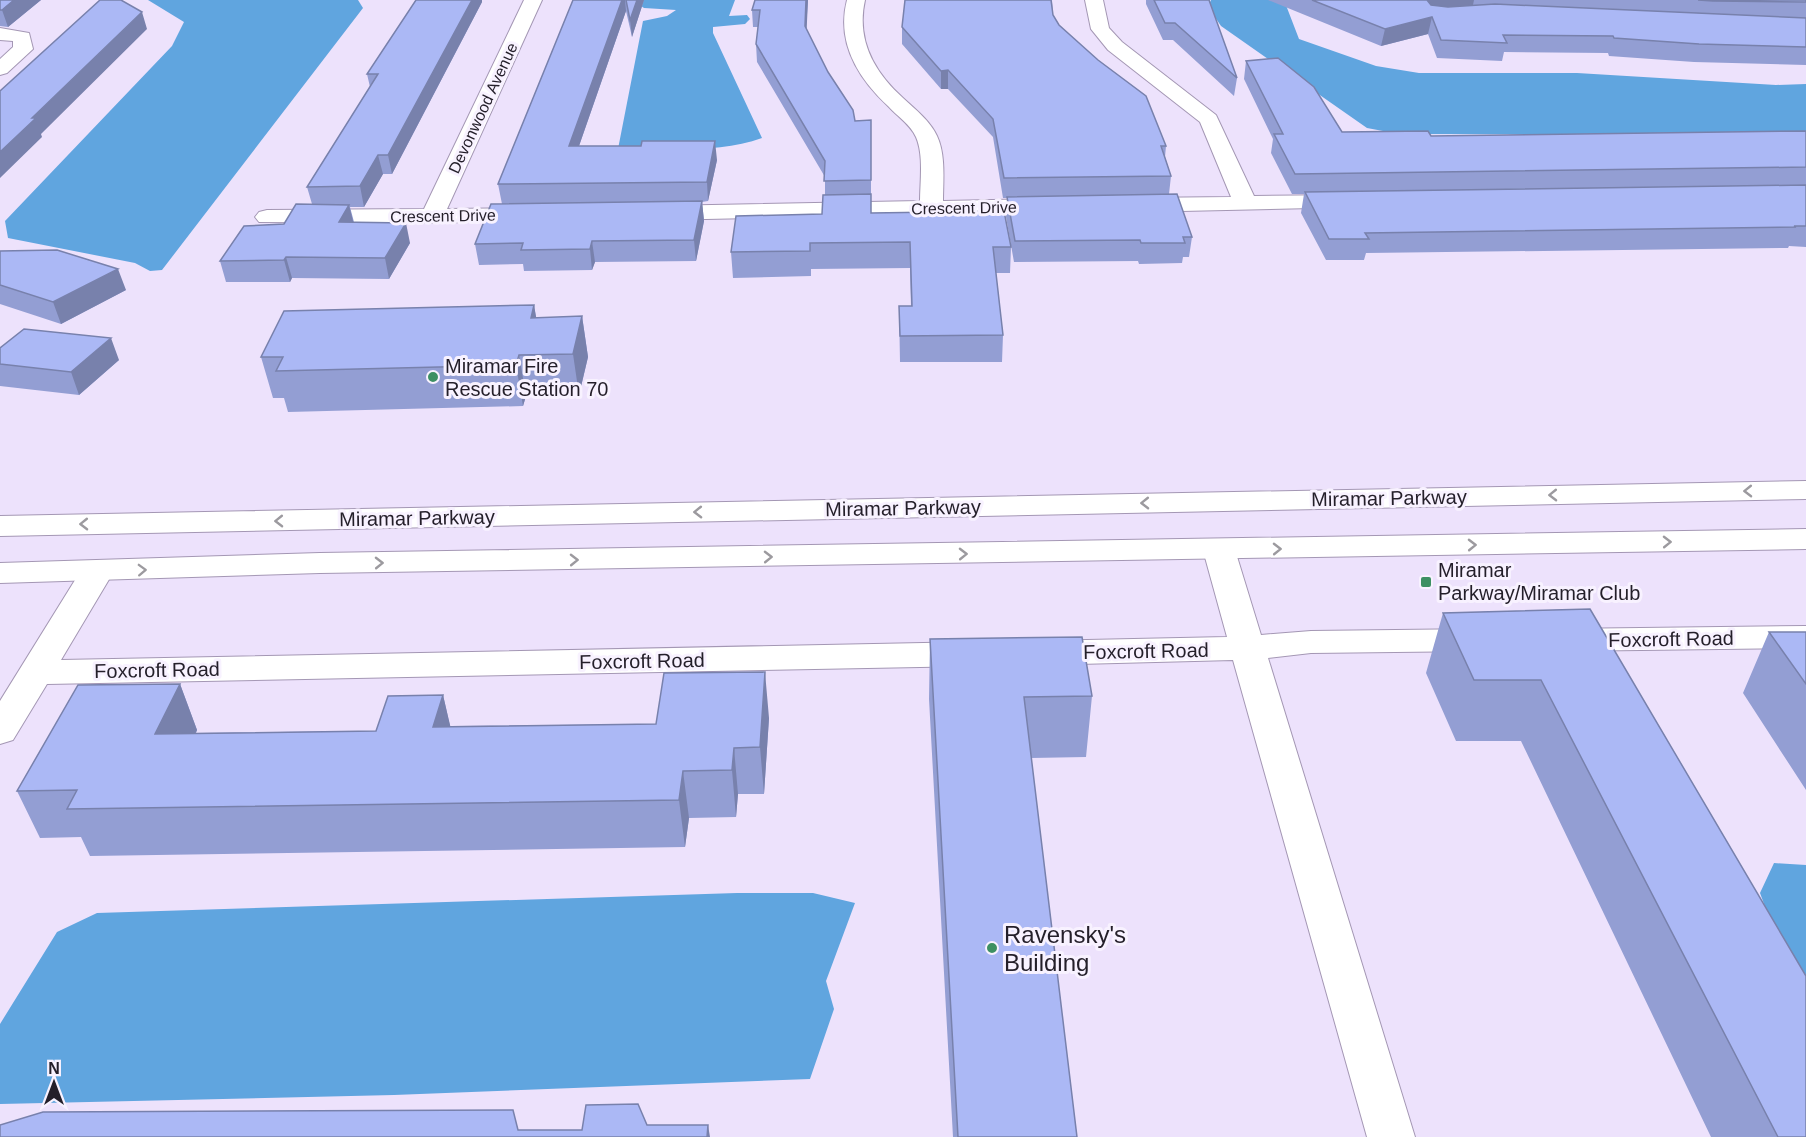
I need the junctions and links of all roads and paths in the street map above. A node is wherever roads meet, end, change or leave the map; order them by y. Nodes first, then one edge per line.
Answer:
1 (533, 0) edge
2 (856, 0) edge
3 (1094, 0) edge
4 (0, 34) edge
5 (0, 69) edge
6 (1364, 202) edge
7 (1245, 203) junction
8 (1118, 205) edge
9 (1071, 206) edge
10 (933, 208) junction
11 (635, 213) edge
12 (551, 214) edge
13 (432, 216) junction
14 (267, 217) dead end
15 (1806, 490) edge
16 (0, 526) edge
17 (1806, 540) edge
18 (1219, 550) junction
19 (97, 571) junction
20 (0, 573) edge
21 (1806, 637) edge
22 (1249, 648) junction
23 (36, 672) junction
24 (0, 730) edge
25 (1391, 1137) edge

1 - 13 street, Devonwood Avenue
2 - 10 street
3 - 7 street
4 - 5 street
6 - 7 street
7 - 8 street
9 - 10 street, Crescent Drive
10 - 11 street, Crescent Drive
12 - 13 street, Crescent Drive
13 - 14 street, Crescent Drive
15 -> 16 street, Miramar Parkway
18 -> 17 street
19 -> 18 street
18 - 22 street
19 - 20 street
19 - 23 street
21 - 22 street, Foxcroft Road
22 - 23 street, Foxcroft Road
22 - 25 street
23 - 24 street

